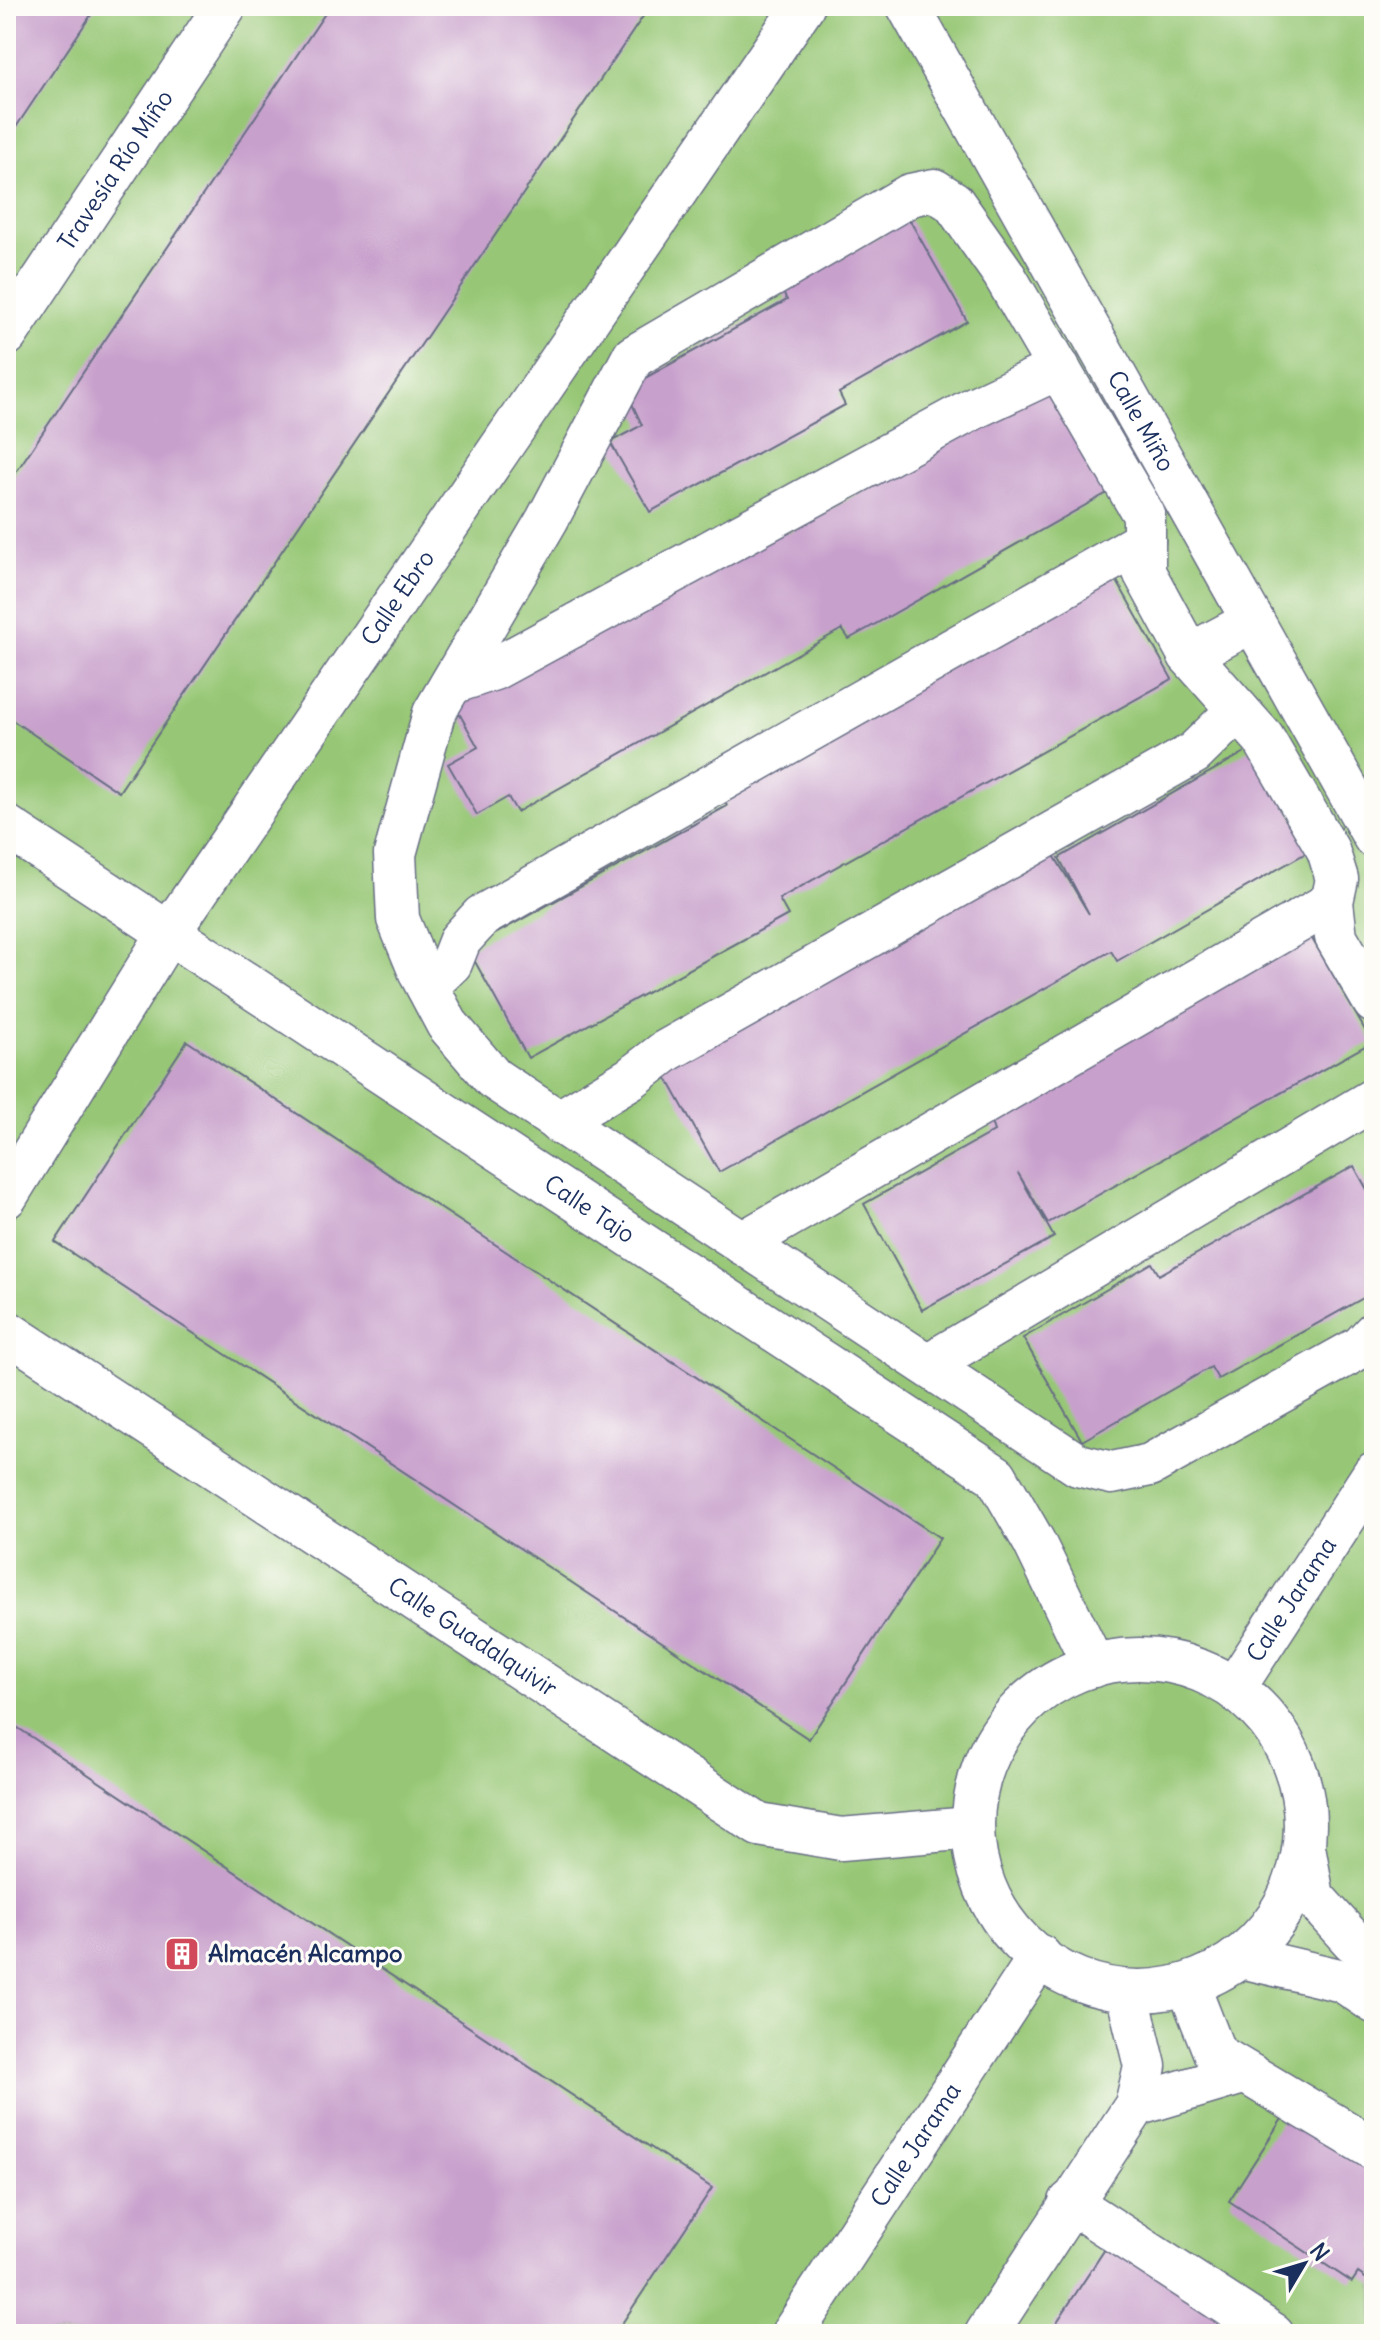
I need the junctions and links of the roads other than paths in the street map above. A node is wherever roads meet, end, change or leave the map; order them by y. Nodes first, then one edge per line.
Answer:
1 (225, 6) edge
2 (803, 6) edge
3 (908, 6) edge
4 (6, 335) edge
5 (1059, 368) junction
6 (1144, 541) junction
7 (1253, 621) junction
8 (1189, 655) junction
9 (452, 683) junction
10 (1238, 710) junction
11 (6, 826) edge
12 (1374, 837) edge
13 (1332, 902) junction
14 (168, 934) junction
15 (427, 986) junction
16 (1374, 1002) edge
17 (1374, 1099) edge
18 (558, 1122) junction
19 (6, 1197) edge
20 (742, 1243) junction
21 (6, 1331) edge
22 (1374, 1333) edge
23 (929, 1364) junction
24 (1374, 1473) edge
25 (1094, 1666) junction
26 (1235, 1687) junction
27 (971, 1828) junction
28 (1305, 1850) junction
29 (1374, 1955) edge
30 (1040, 1956) junction
31 (1242, 1957) junction
32 (1188, 1985) junction
33 (1127, 1992) junction
34 (1374, 2002) edge
35 (1243, 2073) junction
36 (1136, 2105) junction
37 (1374, 2149) edge
38 (1070, 2202) junction
39 (792, 2334) edge
40 (986, 2334) edge
41 (1273, 2334) edge

1 - 4 street, Travesía Río Miño
2 - 14 street, Calle Ebro
3 - 7 street, Calle Miño
5 - 6 street
5 - 9 street
5 - 9 street
6 - 8 street
6 - 15 street
7 - 8 street
7 - 12 street, Calle Miño
8 - 10 street
9 - 15 street
10 - 13 street
10 - 18 street
11 - 14 street, Calle Tajo
13 - 16 street
13 - 20 street
14 - 19 street, Calle Ebro
14 - 25 street, Calle Tajo
15 - 18 street
17 - 23 street
18 - 20 street
20 - 23 street
21 - 27 street, Calle Guadalquivir
22 - 23 street
24 - 26 street, Calle Jarama
25 - 26 street
25 - 27 street
26 - 28 street
27 - 30 street
28 - 29 street
28 - 31 street
30 - 33 street
30 - 39 street, Calle Jarama
31 - 32 street
31 - 34 street
32 - 33 street
32 - 35 street
33 - 36 street
35 - 36 street
35 - 37 street
36 - 38 street
38 - 40 street
38 - 41 street

